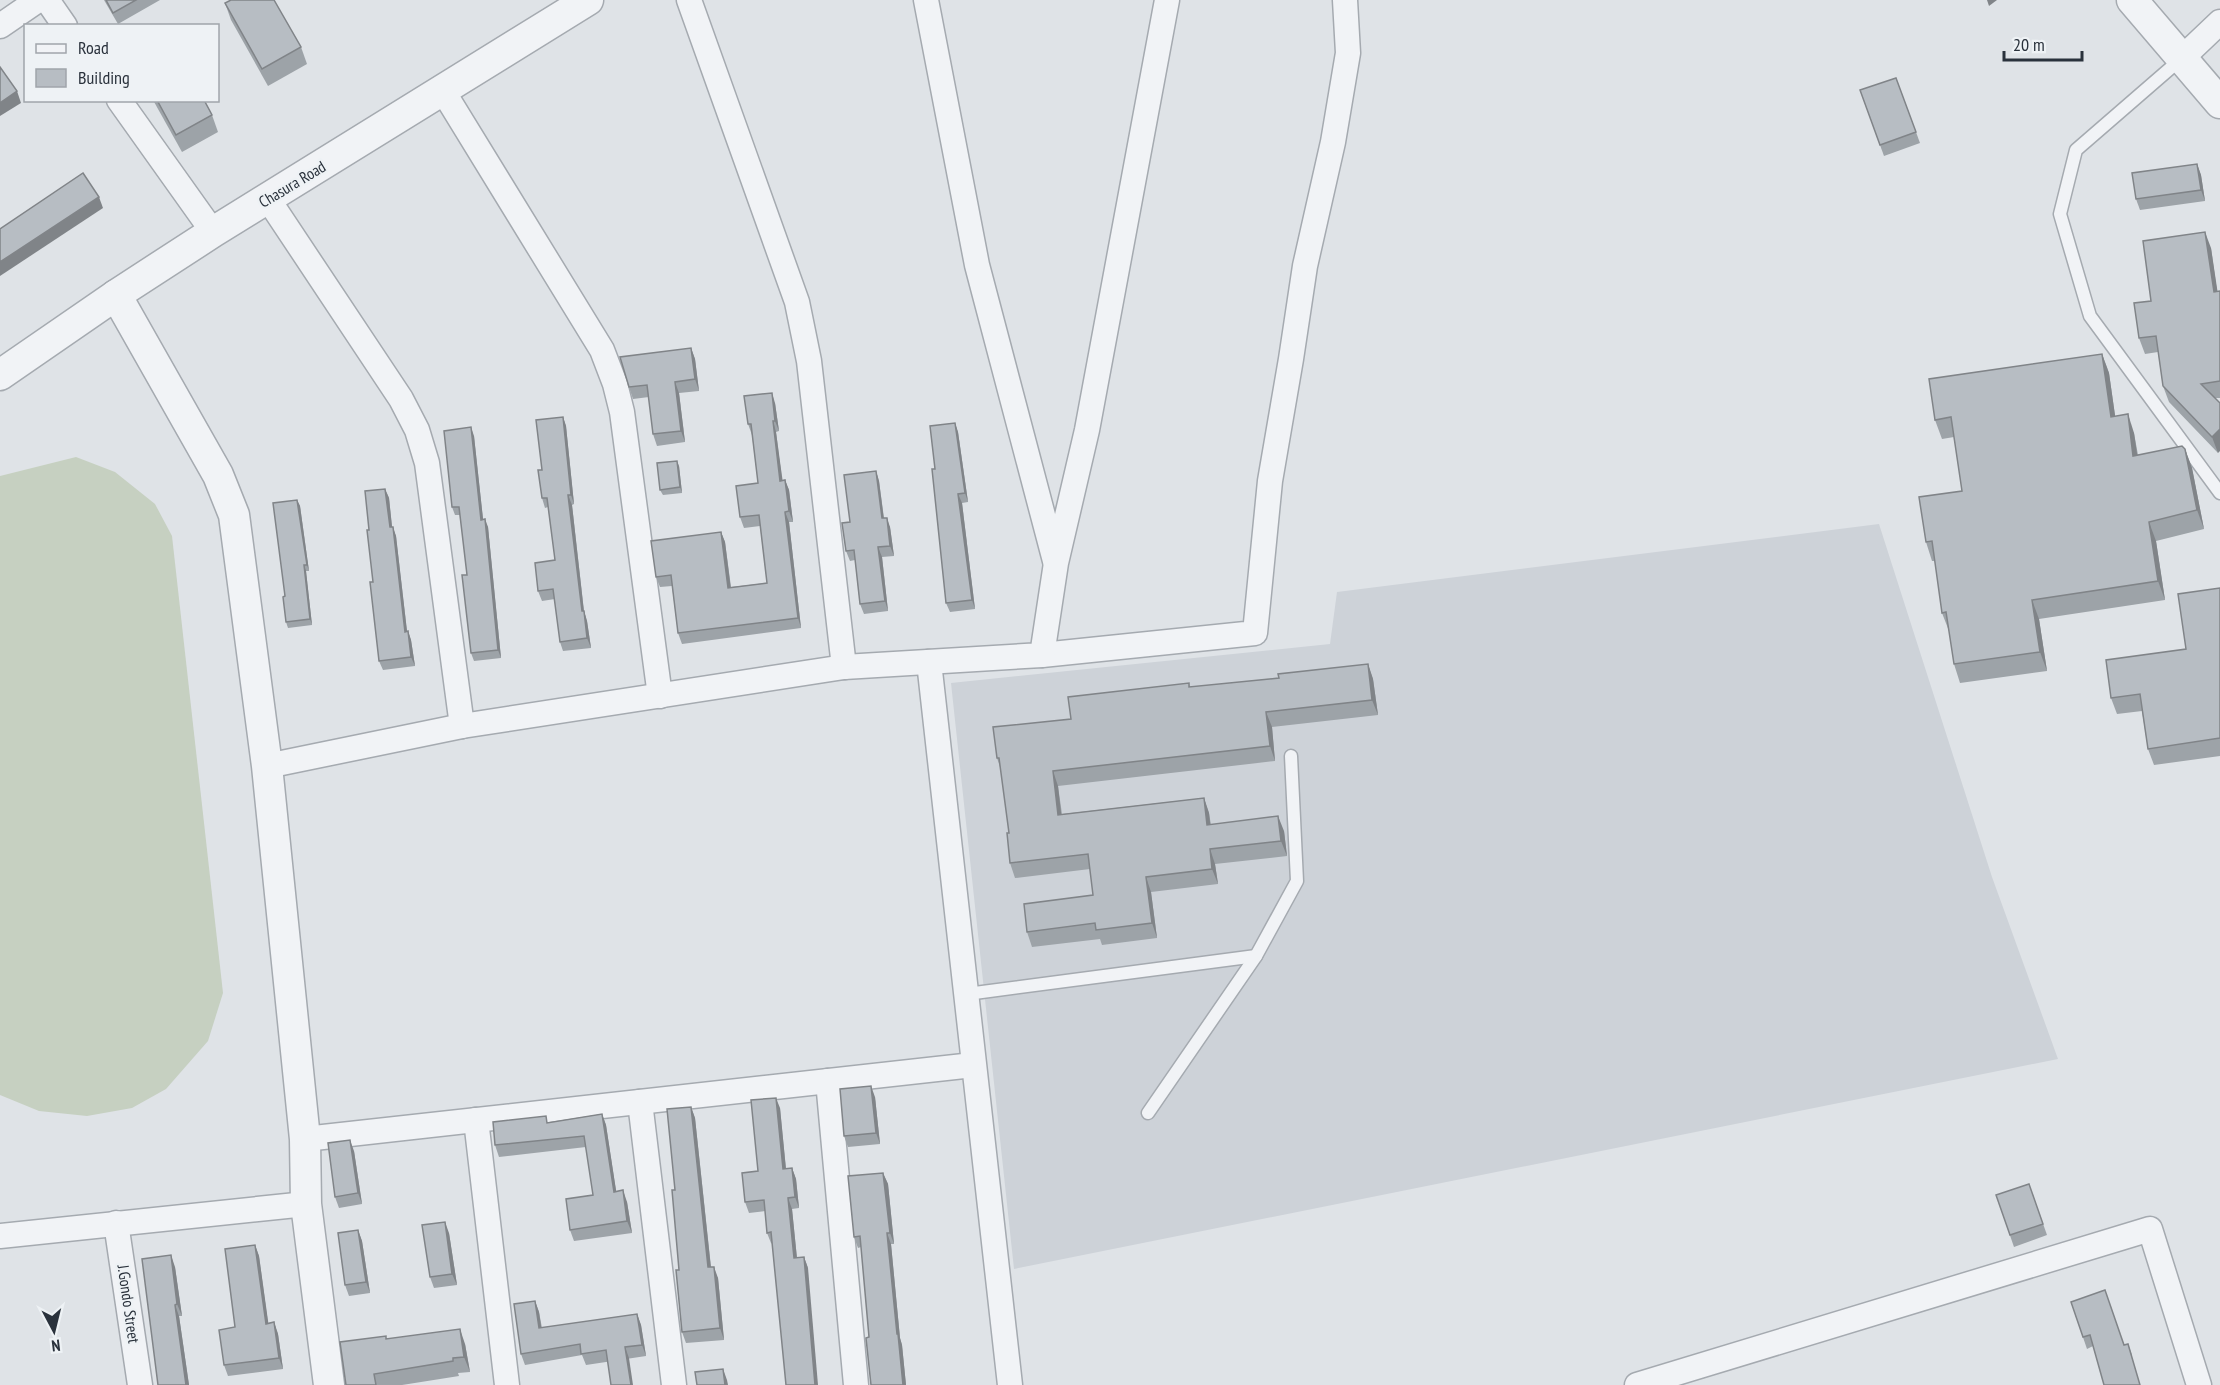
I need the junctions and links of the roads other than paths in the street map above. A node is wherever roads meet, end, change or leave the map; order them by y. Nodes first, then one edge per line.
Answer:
1 (38, 0) edge
2 (47, 0) edge
3 (588, 0) edge
4 (689, 0) edge
5 (926, 0) edge
6 (1167, 0) edge
7 (1345, 0) edge
8 (2132, 0) edge
9 (2220, 22) edge
10 (64, 24) edge
11 (0, 26) edge
12 (2181, 59) junction
13 (443, 91) junction
14 (120, 102) edge
15 (2220, 104) edge
16 (268, 199) junction
17 (213, 232) junction
18 (116, 295) junction
19 (0, 375) edge
20 (2220, 493) edge
21 (1056, 563) junction
22 (1042, 655) junction
23 (929, 662) junction
24 (844, 668) junction
25 (660, 696) junction
26 (462, 726) junction
27 (1291, 756) dead end
28 (267, 766) junction
29 (1256, 956) junction
30 (967, 994) junction
31 (973, 1065) junction
32 (828, 1081) junction
33 (640, 1102) junction
34 (1148, 1113) dead end
35 (476, 1120) junction
36 (305, 1139) junction
37 (306, 1204) junction
38 (116, 1223) junction
39 (0, 1236) edge
40 (140, 1385) edge
41 (329, 1385) edge
42 (507, 1385) edge
43 (674, 1385) edge
44 (856, 1385) edge
45 (1010, 1385) edge
46 (1637, 1385) edge
47 (2199, 1385) edge

1 - 11 street
2 - 10 street
3 - 13 street, Chasura Road
4 - 24 street
5 - 21 street
6 - 21 street
7 - 22 street
8 - 12 street
9 - 12 street
12 - 15 street
12 - 20 lane
13 - 16 street, Chasura Road
13 - 25 street
14 - 17 street
16 - 17 street, Chasura Road
16 - 26 street
17 - 18 street, Chasura Road
18 - 19 street, Chasura Road
18 - 28 street
21 - 22 street
22 - 23 street
23 - 24 street
23 - 30 street
24 - 25 street
25 - 26 street
26 - 28 street
27 - 29 lane
28 - 36 street
29 - 30 lane
29 - 34 lane
30 - 31 street
31 - 32 street
31 - 45 street
32 - 33 street
32 - 44 street
33 - 35 street
33 - 43 street
35 - 36 street
35 - 42 street
36 - 37 street
37 - 38 street
37 - 41 street
38 - 39 street
38 - 40 street, J.Gondo Street
46 - 47 street

